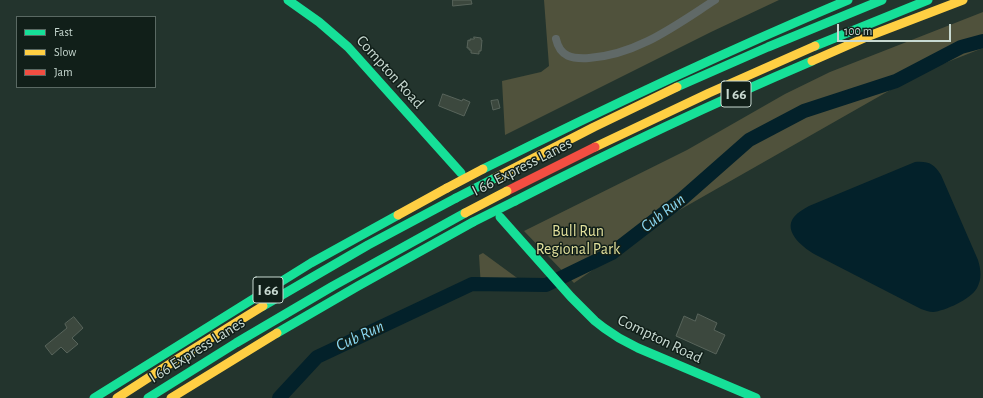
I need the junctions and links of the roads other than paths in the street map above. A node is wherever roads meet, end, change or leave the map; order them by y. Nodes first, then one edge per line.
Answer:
1 (288, 0) edge
2 (715, 0) edge
3 (848, 0) edge
4 (882, 0) edge
5 (928, 0) edge
6 (963, 0) edge
7 (556, 38) dead end
8 (461, 173) dead end
9 (500, 217) dead end
10 (94, 398) edge
11 (117, 398) edge
12 (148, 398) edge
13 (171, 398) edge
14 (756, 398) edge

1 - 8 main road, Compton Road
2 - 7 street
3 - 10 main road, I 66, bridge
4 - 11 main road, I 66 Express Lanes, bridge
5 - 12 main road, I 66 Express Lanes, bridge
6 - 13 main road, I 66, bridge
9 - 14 main road, Compton Road

